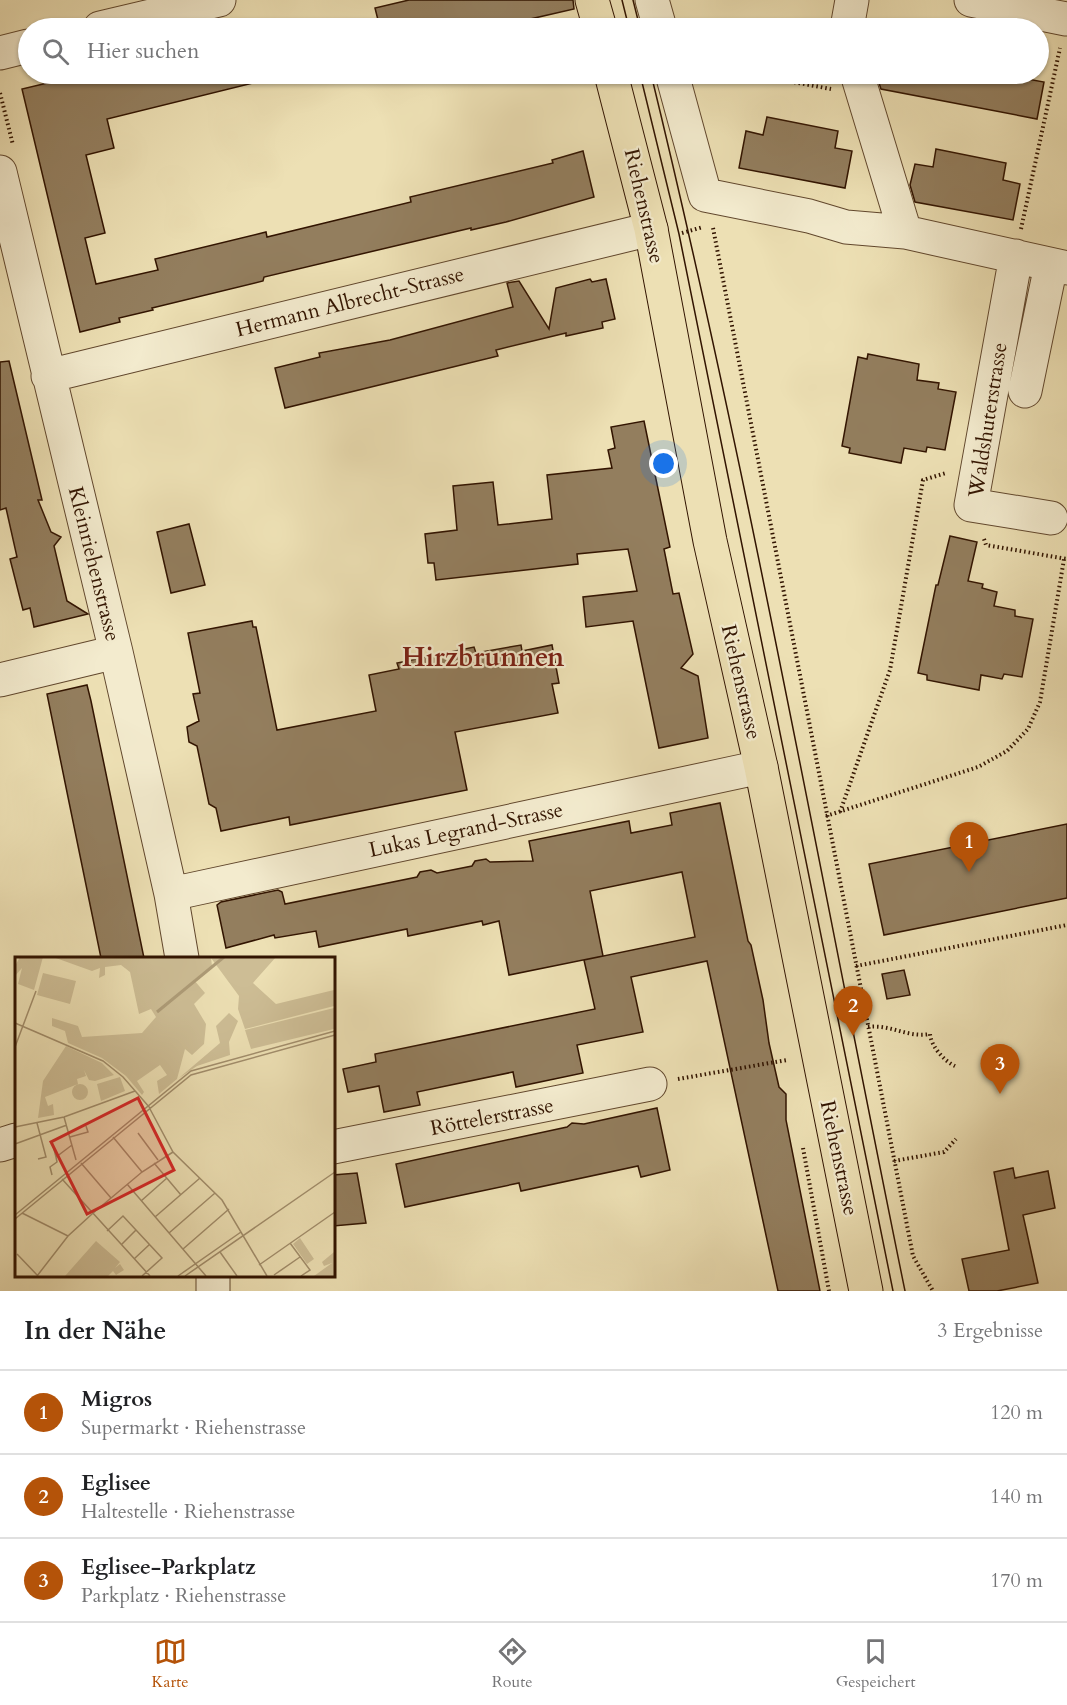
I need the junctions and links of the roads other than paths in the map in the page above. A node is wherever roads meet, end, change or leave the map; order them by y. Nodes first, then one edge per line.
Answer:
1 (219, 0) edge
2 (592, 0) edge
3 (652, 0) edge
4 (852, 0) edge
5 (971, 0) edge
6 (142, 18) edge
7 (597, 18) edge
8 (657, 18) edge
9 (849, 18) edge
10 (1066, 19) edge
11 (18, 48) edge
12 (0, 53) edge
13 (614, 84) edge
14 (675, 84) edge
15 (860, 84) edge
16 (0, 172) edge
17 (651, 229) junction
18 (904, 232) junction
19 (1016, 256) junction
20 (1059, 266) edge
21 (48, 375) junction
22 (1025, 391) dead end
23 (1051, 518) dead end
24 (116, 652) junction
25 (0, 680) edge
26 (761, 767) junction
27 (171, 894) junction
28 (182, 957) edge
29 (651, 1084) road end
30 (15, 1140) edge
31 (0, 1144) edge
32 (334, 1147) edge
33 (866, 1291) edge

1 - 6 street
2 - 7 main road
3 - 8 street
4 - 9 street
5 - 10 street
11 - 12 street
13 - 17 main road, Riehenstrasse
14 - 18 street
15 - 18 street
16 - 21 street, Kleinriehenstrasse
17 - 21 street, Hermann Albrecht-Strasse
17 - 26 main road, Riehenstrasse
18 - 19 street
19 - 20 street
19 - 23 street, Waldshuterstrasse
20 - 22 street
21 - 24 street, Kleinriehenstrasse
24 - 25 street
24 - 27 street, Kleinriehenstrasse
26 - 27 street, Lukas Legrand-Strasse
26 - 33 main road, Riehenstrasse
27 - 28 street, Kleinriehenstrasse
29 - 32 street, Röttelerstrasse
30 - 31 street

